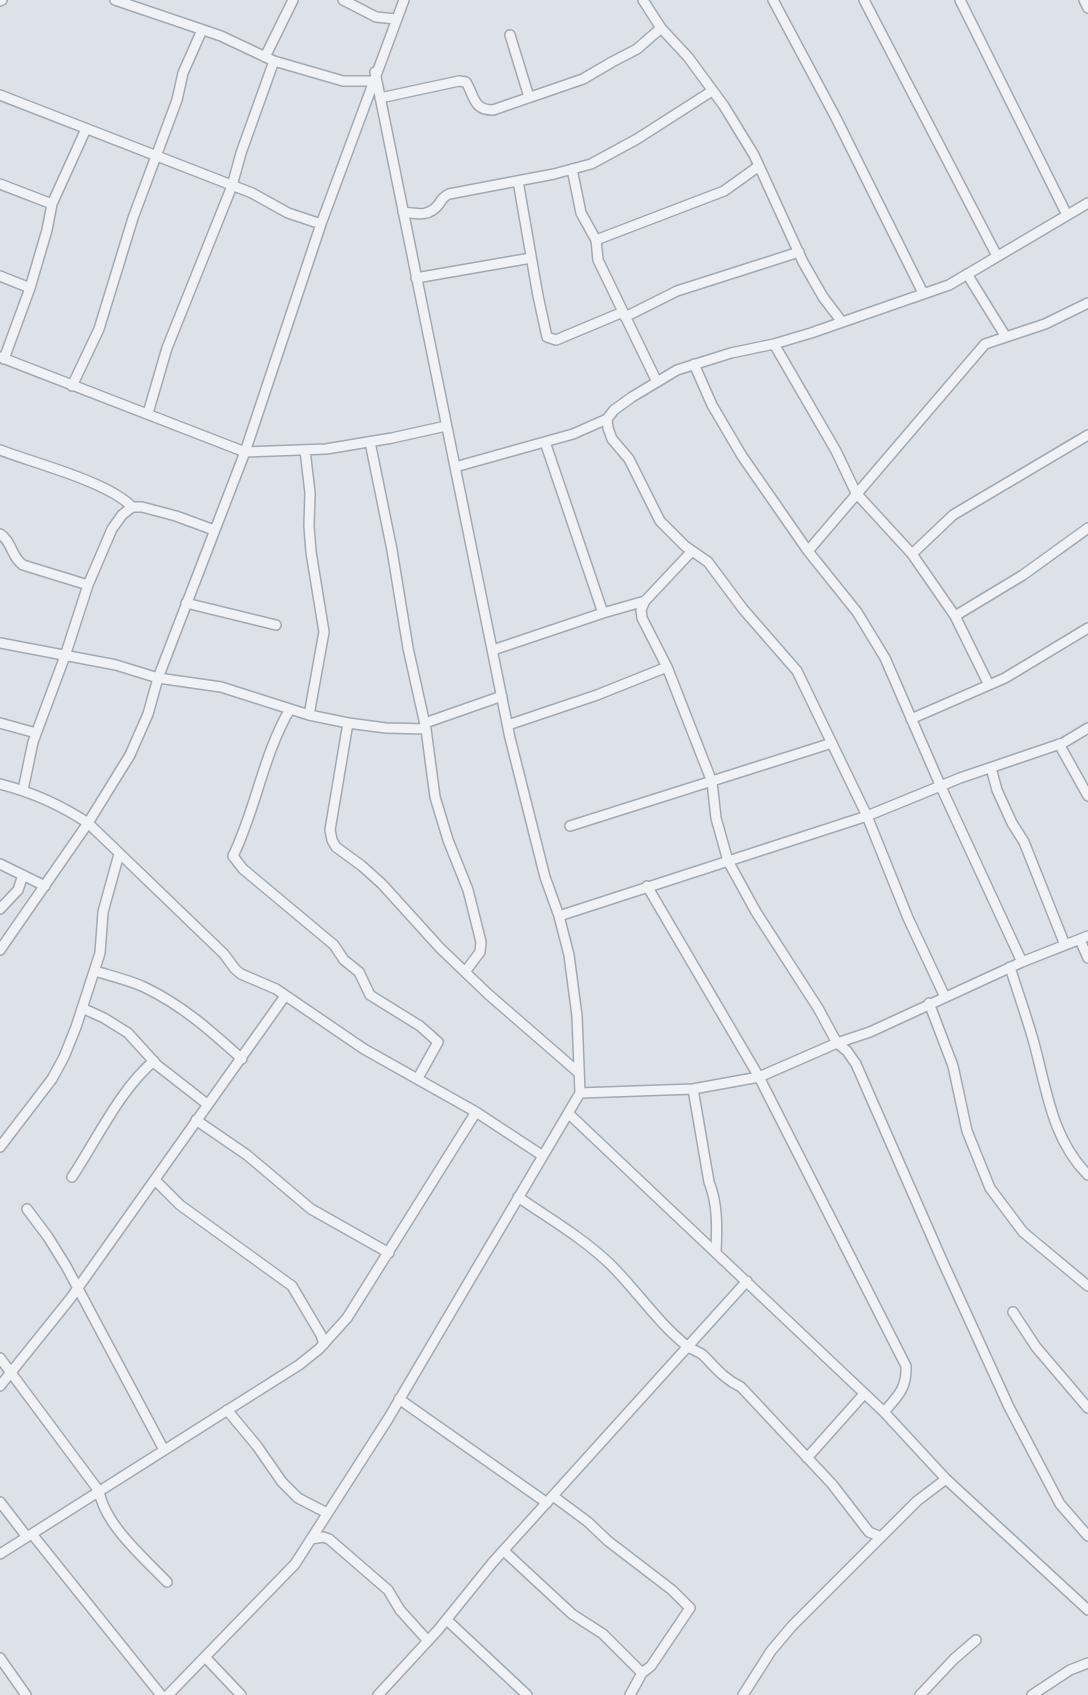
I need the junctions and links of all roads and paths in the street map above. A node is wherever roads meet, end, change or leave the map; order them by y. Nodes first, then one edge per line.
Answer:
1 (115, 0) edge
2 (293, 0) edge
3 (343, 0) edge
4 (404, 0) edge
5 (643, 0) edge
6 (773, 0) edge
7 (864, 0) edge
8 (960, 0) edge
9 (1084, 0) edge
10 (1088, 8) edge
11 (396, 19) junction
12 (661, 28) junction
13 (202, 30) junction
14 (510, 34) dead end
15 (270, 59) junction
16 (374, 76) junction
17 (712, 91) junction
18 (0, 95) edge
19 (529, 97) junction
20 (380, 98) junction
21 (86, 129) junction
22 (157, 156) junction
23 (759, 166) junction
24 (572, 169) junction
25 (518, 181) junction
26 (0, 184) edge
27 (232, 186) junction
28 (1088, 203) edge
29 (52, 204) junction
30 (403, 213) junction
31 (1066, 215) junction
32 (321, 224) junction
33 (596, 240) junction
34 (799, 252) junction
35 (997, 256) junction
36 (531, 258) junction
37 (967, 274) junction
38 (0, 276) edge
39 (416, 278) junction
40 (30, 288) junction
41 (923, 293) junction
42 (1088, 303) edge
43 (624, 314) junction
44 (842, 322) junction
45 (1006, 337) junction
46 (774, 344) junction
47 (2, 358) edge
48 (694, 364) junction
49 (657, 382) junction
50 (72, 386) junction
51 (148, 413) junction
52 (607, 419) junction
53 (446, 426) junction
54 (1088, 435) edge
55 (370, 442) junction
56 (545, 442) junction
57 (0, 450) edge
58 (304, 450) junction
59 (244, 452) junction
60 (455, 467) junction
61 (856, 493) junction
62 (132, 507) junction
63 (1088, 528) edge
64 (214, 530) junction
65 (0, 534) edge
66 (692, 551) junction
67 (808, 551) junction
68 (912, 554) junction
69 (88, 585) junction
70 (645, 601) junction
71 (186, 603) junction
72 (603, 613) junction
73 (955, 616) junction
74 (276, 625) dead end
75 (1088, 628) edge
76 (0, 643) edge
77 (493, 650) junction
78 (66, 656) junction
79 (667, 667) junction
80 (158, 678) junction
81 (989, 685) junction
82 (502, 696) junction
83 (290, 709) junction
84 (309, 715) junction
85 (911, 719) junction
86 (0, 723) edge
87 (348, 723) junction
88 (508, 725) junction
89 (425, 726) junction
90 (1088, 729) edge
91 (36, 733) junction
92 (832, 743) junction
93 (1059, 744) junction
94 (991, 768) junction
95 (711, 782) junction
96 (0, 784) edge
97 (941, 787) junction
98 (23, 790) junction
99 (1088, 796) edge
100 (867, 816) junction
101 (88, 823) junction
102 (570, 826) dead end
103 (119, 854) junction
104 (728, 861) junction
105 (0, 864) edge
106 (23, 875) junction
107 (45, 886) junction
108 (647, 886) junction
109 (0, 909) edge
110 (559, 916) junction
111 (1084, 938) edge
112 (1065, 945) junction
113 (0, 950) edge
114 (1088, 958) edge
115 (1022, 962) junction
116 (1010, 967) junction
117 (95, 971) junction
118 (465, 972) junction
119 (285, 996) junction
120 (945, 997) junction
121 (929, 1003) junction
122 (82, 1008) junction
123 (837, 1043) junction
124 (242, 1059) junction
125 (154, 1061) junction
126 (579, 1073) junction
127 (759, 1077) junction
128 (418, 1078) junction
129 (693, 1089) junction
130 (580, 1093) junction
131 (207, 1104) junction
132 (476, 1112) junction
133 (568, 1113) junction
134 (196, 1120) junction
135 (0, 1147) edge
136 (543, 1156) junction
137 (1088, 1176) edge
138 (72, 1177) dead end
139 (155, 1180) junction
140 (518, 1197) junction
141 (27, 1209) dead end
142 (716, 1252) junction
143 (388, 1253) junction
144 (747, 1281) junction
145 (1088, 1286) edge
146 (78, 1288) junction
147 (1012, 1312) dead end
148 (324, 1344) junction
149 (688, 1347) junction
150 (0, 1358) edge
151 (10, 1374) junction
152 (0, 1386) edge
153 (864, 1394) junction
154 (399, 1400) junction
155 (1088, 1408) edge
156 (227, 1410) junction
157 (884, 1412) junction
158 (164, 1450) junction
159 (807, 1458) junction
160 (946, 1479) junction
161 (99, 1491) junction
162 (550, 1499) junction
163 (0, 1502) edge
164 (327, 1513) junction
165 (29, 1536) junction
166 (1088, 1536) edge
167 (881, 1537) junction
168 (311, 1539) junction
169 (504, 1551) junction
170 (0, 1554) edge
171 (167, 1582) dead end
172 (1088, 1610) edge
173 (447, 1620) junction
174 (976, 1640) dead end
175 (428, 1641) junction
176 (205, 1657) junction
177 (0, 1658) edge
178 (1088, 1663) edge
179 (642, 1672) junction
180 (26, 1695) edge
181 (161, 1695) edge
182 (168, 1695) edge
183 (241, 1695) edge
184 (378, 1695) edge
185 (527, 1695) edge
186 (630, 1695) edge
187 (743, 1695) edge
188 (920, 1695) edge
189 (1032, 1695) edge

1 - 13 street
2 - 15 street
3 - 11 street
4 - 11 street
5 - 12 street
6 - 41 street
7 - 35 street
8 - 31 street
9 - 10 street
11 - 16 street
12 - 17 street
12 - 19 street
13 - 15 street
13 - 22 street
14 - 19 street
15 - 16 street
15 - 27 street
16 - 20 street
16 - 32 street
17 - 23 street
17 - 24 street
18 - 21 street
19 - 20 street
20 - 30 street
21 - 22 street
21 - 29 street
22 - 27 street
22 - 50 street
23 - 33 street
23 - 34 street
24 - 25 street
24 - 33 street
25 - 30 street
25 - 36 street
26 - 29 street
27 - 32 street
27 - 51 street
28 - 31 street
29 - 40 street
30 - 39 street
31 - 35 street
32 - 59 street
33 - 43 street
34 - 43 street
34 - 44 street
35 - 37 street
36 - 39 street
36 - 43 street
37 - 41 street
37 - 45 street
38 - 40 street
39 - 53 street
40 - 47 street
41 - 44 street
42 - 45 street
43 - 49 street
44 - 46 street
45 - 61 street
46 - 48 street
46 - 61 street
47 - 50 street
48 - 49 street
48 - 67 street
49 - 52 street
50 - 51 street
51 - 59 street
52 - 56 street
52 - 66 street
53 - 55 street
53 - 60 street
54 - 68 street
55 - 58 street
55 - 89 street
56 - 60 street
56 - 72 street
57 - 62 street
58 - 59 street
58 - 84 street
59 - 64 street
60 - 77 street
61 - 67 street
61 - 68 street
62 - 64 street
62 - 69 street
63 - 73 street
64 - 71 street
65 - 69 street
66 - 70 street
66 - 92 street
67 - 85 street
68 - 73 street
69 - 78 street
70 - 72 street
70 - 79 street
71 - 74 street
71 - 80 street
72 - 77 street
73 - 81 street
75 - 81 street
76 - 78 street
77 - 82 street
78 - 80 street
78 - 91 street
79 - 88 street
79 - 95 street
80 - 83 street
80 - 101 street
81 - 85 street
82 - 88 street
82 - 89 street
83 - 84 street
83 - 128 street
84 - 87 street
85 - 97 street
86 - 91 street
87 - 89 street
87 - 118 street
88 - 110 street
89 - 118 street
90 - 93 street
91 - 98 street
92 - 95 street
92 - 100 street
93 - 94 street
93 - 99 street
94 - 97 street
94 - 112 street
95 - 102 street
95 - 104 street
96 - 98 street
97 - 100 street
97 - 115 street
98 - 101 street
100 - 104 street
100 - 120 street
101 - 103 street
101 - 107 street
103 - 117 street
103 - 119 street
104 - 108 street
104 - 123 street
105 - 106 street
106 - 107 street
106 - 109 street
107 - 113 street
108 - 110 street
108 - 127 street
110 - 126 street
111 - 112 street
111 - 114 street
112 - 115 street
115 - 116 street
116 - 120 street
116 - 137 street
117 - 122 street
117 - 124 street
118 - 126 street
119 - 124 street
119 - 128 street
120 - 121 street
121 - 123 street
121 - 145 street
122 - 125 street
122 - 135 street
123 - 127 street
123 - 166 street
124 - 131 street
125 - 131 street
125 - 138 street
126 - 130 street
127 - 129 street
127 - 157 street
128 - 132 street
129 - 130 street
129 - 142 street
130 - 133 street
131 - 134 street
132 - 136 street
132 - 143 street
133 - 136 street
133 - 142 street
134 - 139 street
134 - 143 street
136 - 140 street
139 - 146 street
139 - 148 street
140 - 149 street
140 - 154 street
141 - 146 street
142 - 144 street
143 - 148 street
144 - 149 street
144 - 153 street
146 - 151 street
146 - 158 street
147 - 155 street
148 - 156 street
149 - 159 street
149 - 162 street
150 - 151 street
151 - 152 street
151 - 161 street
153 - 157 street
153 - 159 street
154 - 162 street
154 - 164 street
156 - 158 street
156 - 164 street
157 - 160 street
158 - 161 street
159 - 167 street
160 - 167 street
160 - 172 street
161 - 165 street
161 - 171 street
162 - 169 street
162 - 179 street
163 - 165 street
164 - 168 street
165 - 170 street
165 - 181 street
167 - 187 street
168 - 175 street
168 - 176 street
169 - 173 street
169 - 179 street
173 - 175 street
173 - 185 street
174 - 188 street
175 - 184 street
176 - 182 street
176 - 183 street
177 - 180 street
178 - 189 street
179 - 186 street

